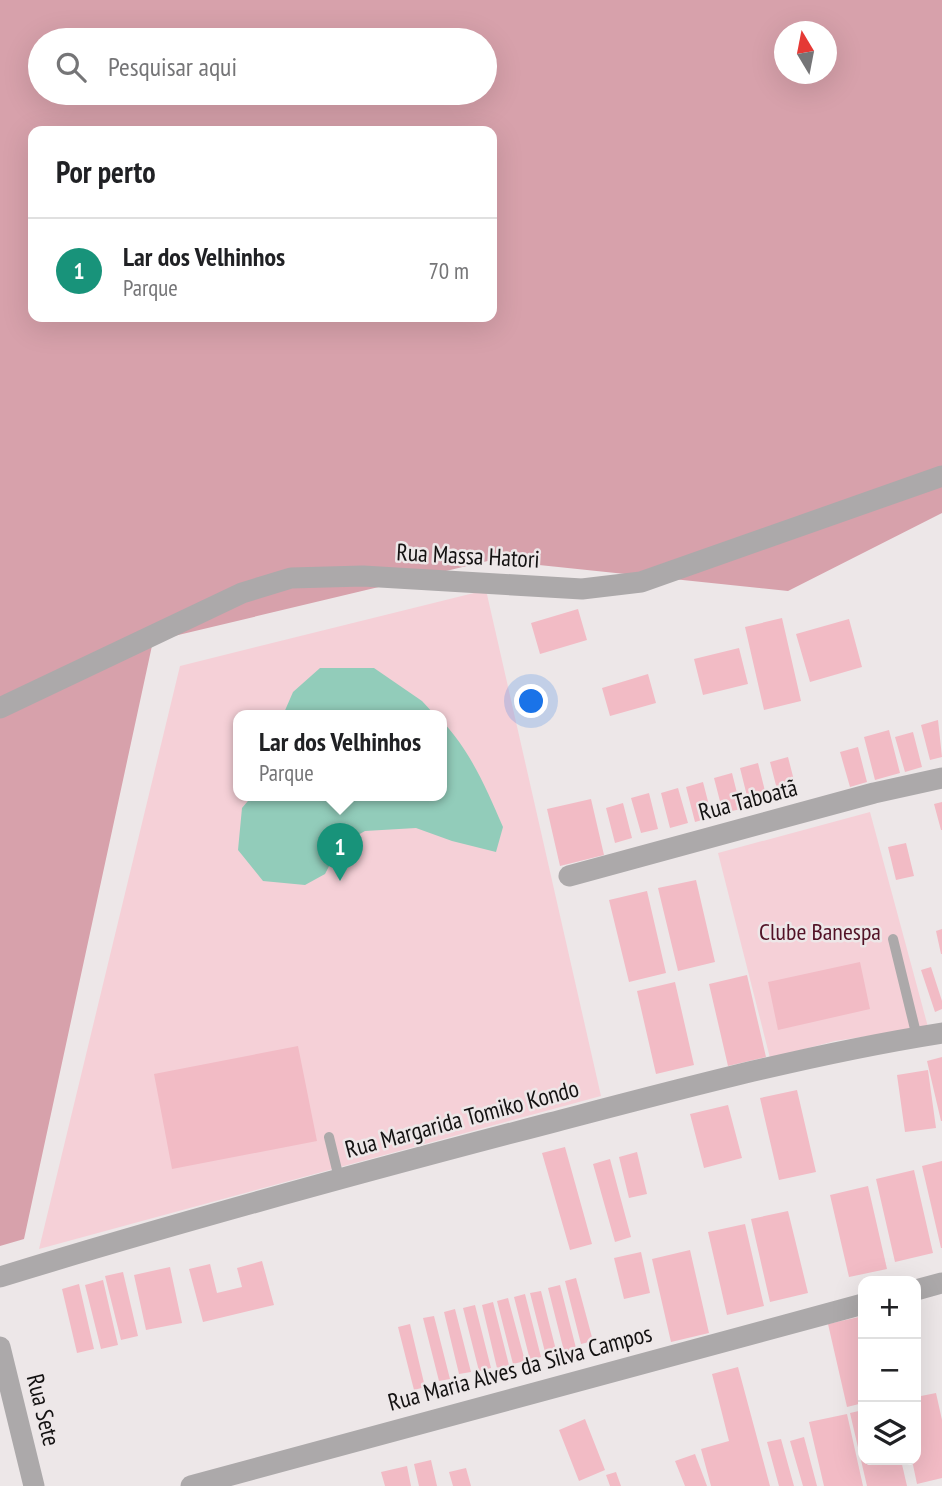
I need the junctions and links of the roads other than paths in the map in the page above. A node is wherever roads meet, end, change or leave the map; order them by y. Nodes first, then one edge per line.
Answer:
1 (942, 476) edge
2 (0, 708) edge
3 (942, 778) edge
4 (569, 876) dead end
5 (893, 939) dead end
6 (942, 1033) edge
7 (917, 1037) junction
8 (329, 1137) dead end
9 (339, 1178) junction
10 (0, 1277) edge
11 (942, 1283) edge
12 (921, 1289) edge
13 (858, 1305) edge
14 (0, 1348) edge
15 (246, 1478) edge
16 (34, 1486) edge
17 (191, 1486) edge

1 - 2 street, Rua Massa Hatori
3 - 4 street, Rua Taboatã
5 - 7 lane
6 - 7 street, Rua Margarida Tomiko Kondo
7 - 9 street, Rua Margarida Tomiko Kondo
8 - 9 lane
9 - 10 street, Rua Margarida Tomiko Kondo
11 - 12 street
13 - 15 street, Rua Maria Alves da Silva Campos
14 - 16 street, Rua Sete
15 - 17 street, Rua Maria Alves da Silva Campos

